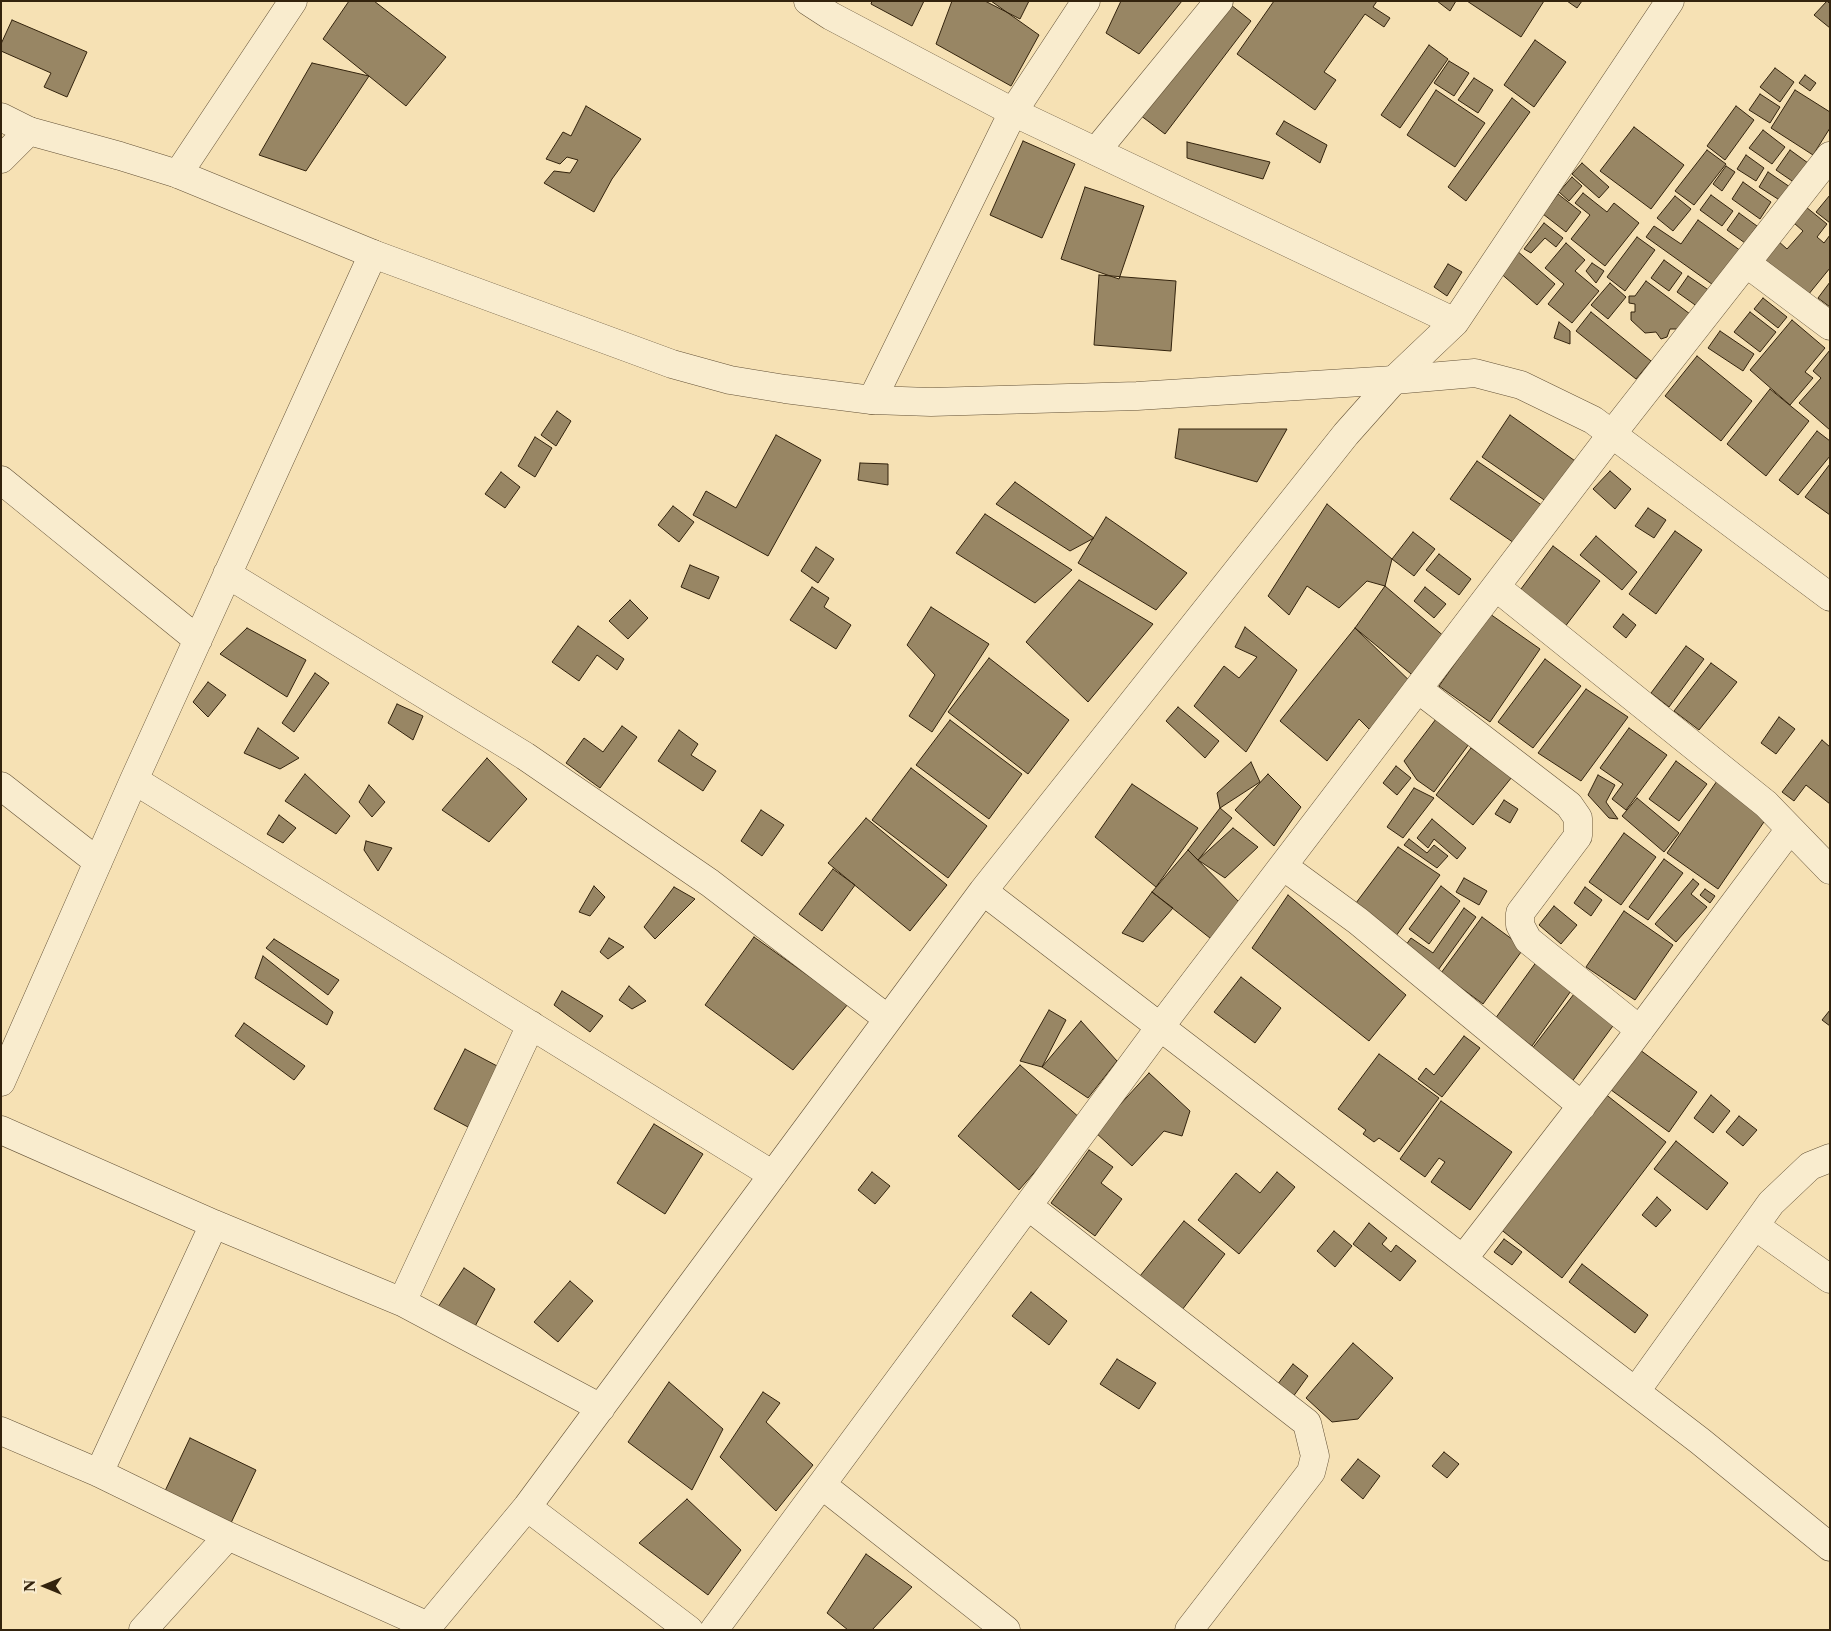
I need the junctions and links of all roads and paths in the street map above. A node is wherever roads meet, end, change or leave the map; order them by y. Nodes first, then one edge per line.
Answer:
1 (293, 1) edge
2 (808, 1) edge
3 (1086, 1) edge
4 (1218, 1) edge
5 (1670, 1) edge
6 (835, 9) edge
7 (1013, 112) junction
8 (1, 117) edge
9 (29, 131) junction
10 (1097, 150) junction
11 (1830, 156) edge
12 (1, 159) edge
13 (178, 174) junction
14 (374, 254) junction
15 (1746, 263) junction
16 (1455, 322) junction
17 (1830, 326) edge
18 (1394, 380) junction
19 (872, 400) junction
20 (1612, 434) junction
21 (1, 480) edge
22 (227, 574) junction
23 (1496, 587) junction
24 (1830, 597) edge
25 (198, 640) junction
26 (1418, 689) junction
27 (134, 780) junction
28 (1, 786) edge
29 (1790, 829) junction
30 (98, 862) junction
31 (1283, 866) junction
32 (1830, 870) edge
33 (983, 891) junction
34 (888, 1019) junction
35 (531, 1024) junction
36 (1160, 1027) junction
37 (1640, 1030) junction
38 (1, 1082) edge
39 (1582, 1106) junction
40 (1, 1130) edge
41 (1830, 1158) edge
42 (773, 1174) junction
43 (1028, 1206) junction
44 (214, 1224) junction
45 (1755, 1226) junction
46 (1463, 1259) junction
47 (1830, 1280) edge
48 (402, 1302) junction
49 (1636, 1391) junction
50 (601, 1408) junction
51 (1, 1431) edge
52 (99, 1473) junction
53 (822, 1484) junction
54 (527, 1507) junction
55 (228, 1536) junction
56 (1830, 1547) edge
57 (427, 1628) edge
58 (143, 1630) edge
59 (690, 1630) edge
60 (714, 1630) edge
61 (1006, 1630) edge
62 (1190, 1630) edge

1 - 13 street
2 - 6 street
3 - 7 street
4 - 10 street
5 - 16 street
6 - 7 street
7 - 10 street
7 - 19 street
8 - 9 street
9 - 12 street
9 - 13 street
10 - 16 street
11 - 15 street
13 - 14 street
14 - 19 street
14 - 22 street
15 - 17 street
15 - 20 street
16 - 18 street
18 - 19 street
18 - 20 street
18 - 33 street
20 - 23 street
20 - 24 street
21 - 25 street
22 - 25 street
22 - 34 street
23 - 26 street
23 - 29 street
25 - 27 street
26 - 31 street
26 - 37 street
27 - 30 street
27 - 35 street
28 - 30 street
29 - 32 street
29 - 37 street
30 - 38 street
31 - 36 street
31 - 39 street
33 - 34 street
33 - 36 street
34 - 42 street
35 - 42 street
35 - 48 street
36 - 43 street
36 - 46 street
37 - 39 street
39 - 46 street
40 - 44 street
41 - 45 street
42 - 50 street
43 - 53 street
43 - 62 street
44 - 48 street
44 - 52 street
45 - 47 street
45 - 49 street
46 - 49 street
48 - 50 street
49 - 56 street
50 - 54 street
51 - 52 street
52 - 55 street
53 - 60 street
53 - 61 street
54 - 57 street
54 - 59 street
55 - 57 street
55 - 58 street

